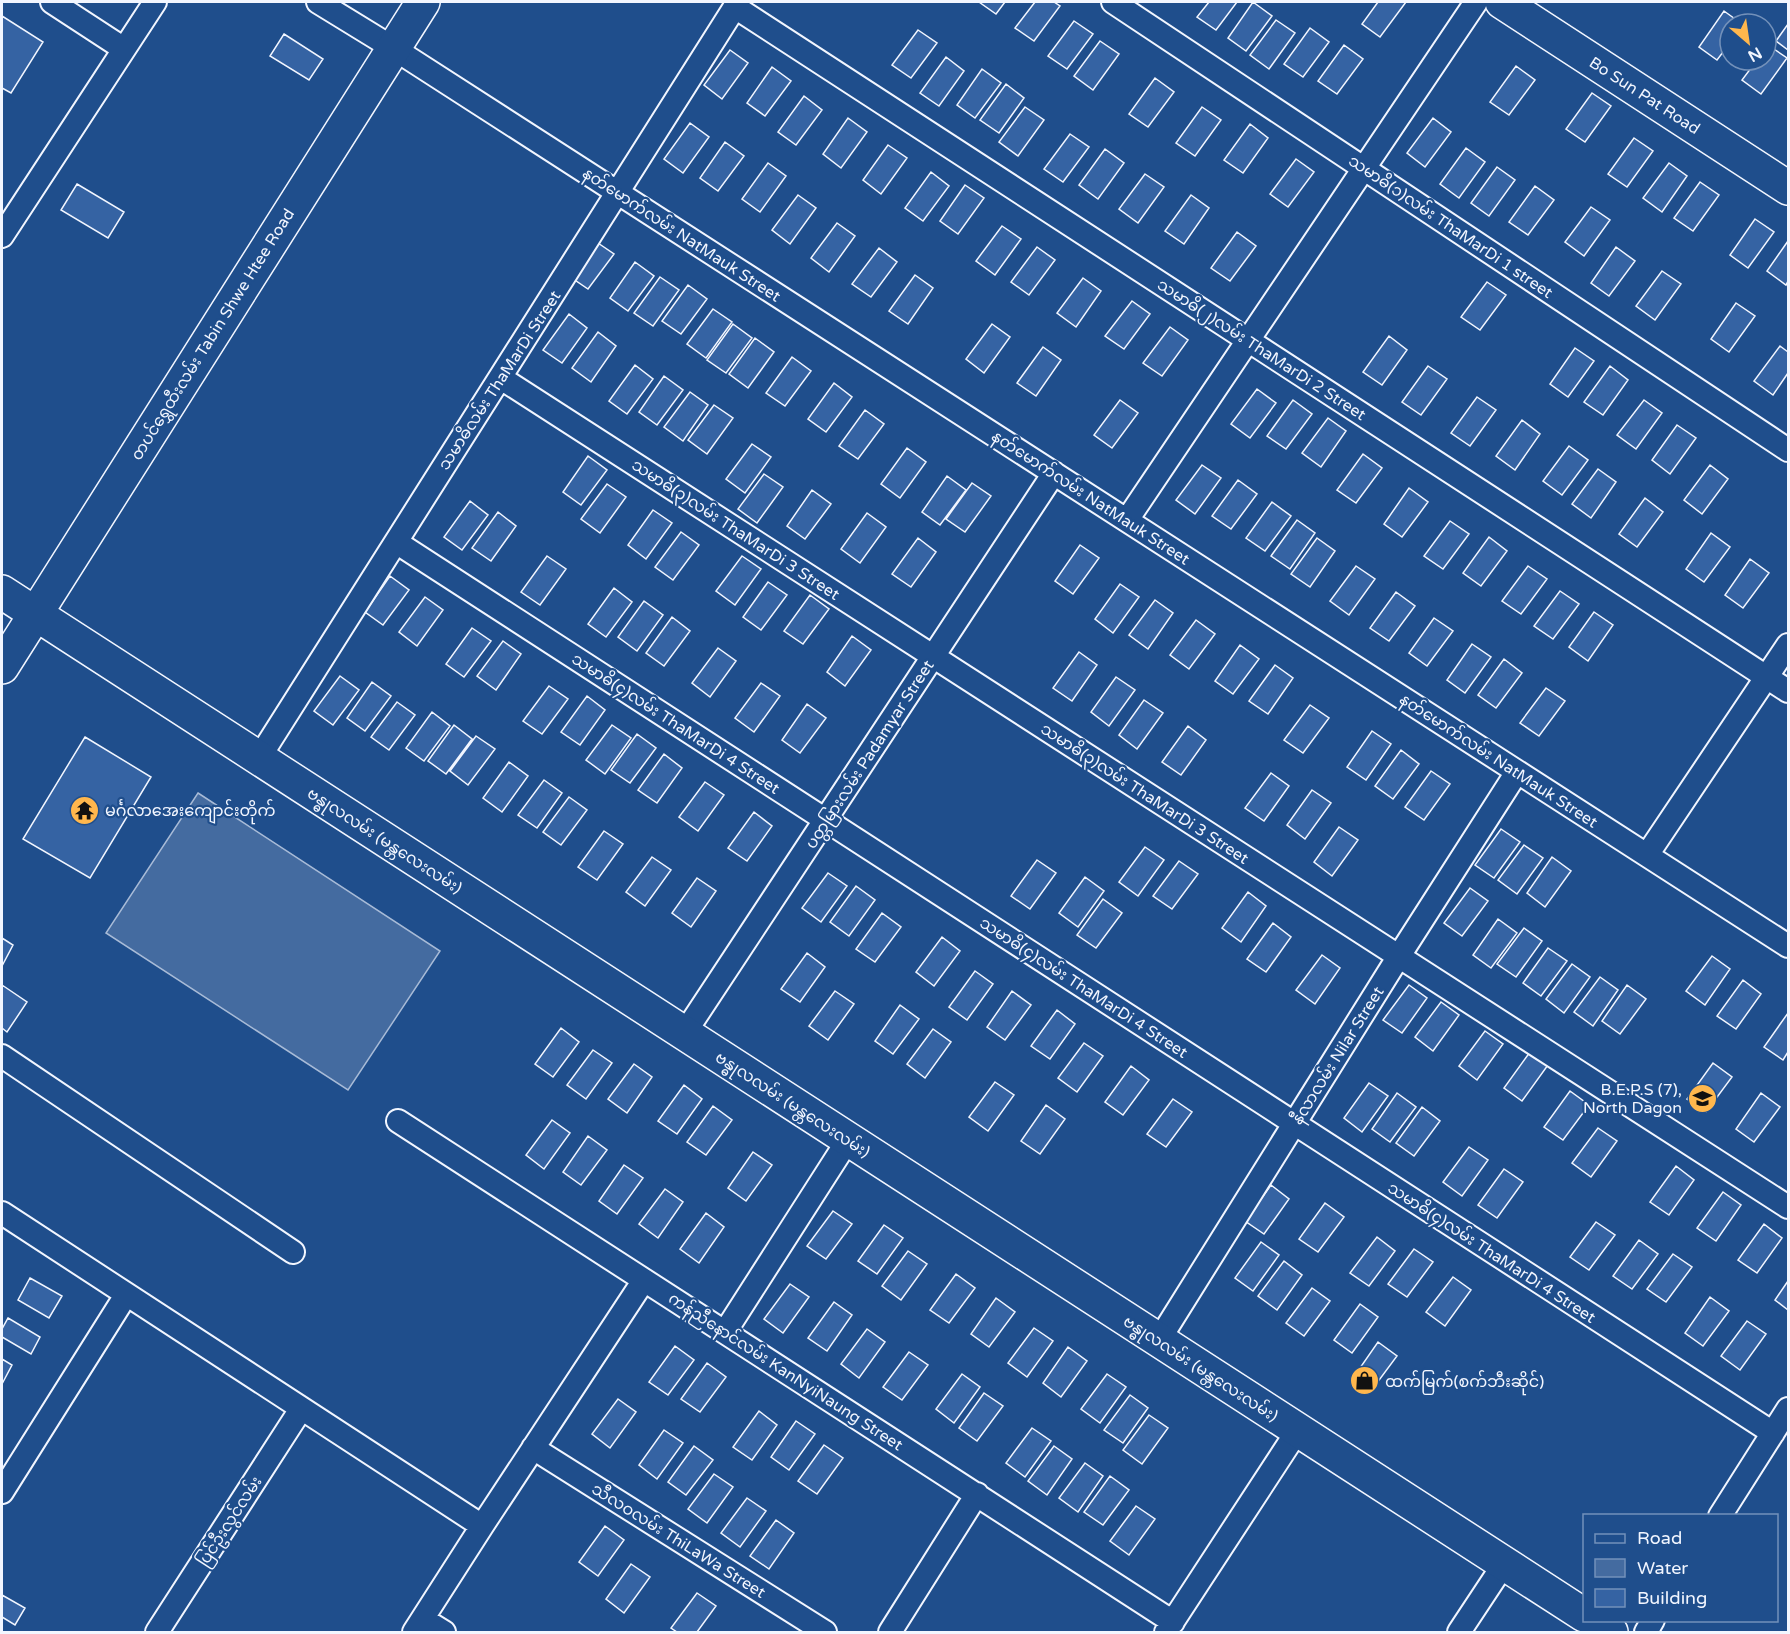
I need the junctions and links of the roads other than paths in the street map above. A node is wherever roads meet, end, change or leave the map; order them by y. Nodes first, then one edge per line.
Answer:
1 (52, 2) edge
2 (155, 2) edge
3 (318, 2) edge
4 (423, 2) edge
5 (1113, 2) edge
6 (1476, 2) edge
7 (1502, 2) edge
8 (737, 4) edge
9 (393, 48) junction
10 (124, 49) junction
11 (1363, 168) junction
12 (1788, 188) edge
13 (618, 193) junction
14 (2, 236) edge
15 (1248, 340) junction
16 (501, 378) junction
17 (1788, 450) edge
18 (1054, 473) junction
19 (1126, 520) junction
20 (396, 542) junction
21 (2, 592) edge
22 (36, 614) junction
23 (1788, 645) edge
24 (933, 656) junction
25 (2, 667) edge
26 (1767, 677) junction
27 (1788, 691) edge
28 (259, 758) junction
29 (1517, 771) junction
30 (825, 820) junction
31 (1647, 855) junction
32 (1788, 946) edge
33 (1399, 956) junction
34 (684, 1034) junction
35 (2, 1056) edge
36 (398, 1121) dead end
37 (1294, 1123) junction
38 (848, 1140) junction
39 (1788, 1207) edge
40 (2, 1213) edge
41 (293, 1252) dead end
42 (644, 1280) junction
43 (126, 1294) junction
44 (725, 1332) junction
45 (1159, 1340) junction
46 (301, 1409) junction
47 (1788, 1409) edge
48 (1298, 1430) junction
49 (1773, 1433) junction
50 (533, 1448) junction
51 (2, 1492) edge
52 (977, 1494) junction
53 (1721, 1514) edge
54 (482, 1526) junction
55 (1504, 1564) junction
56 (1583, 1614) edge
57 (1595, 1622) edge
58 (419, 1626) edge
59 (1170, 1627) edge
60 (157, 1632) edge
61 (444, 1632) edge
62 (825, 1632) edge
63 (890, 1632) edge
64 (1459, 1632) edge
65 (1611, 1632) edge

1 - 10 street
2 - 10 street
3 - 9 street, နတ်မောက်လမ်း NatMauk Street
4 - 9 street, တပင်ရွှေထီးလမ်း Tabin Shwe Htee Road
5 - 11 street, သမာဓိ(၁)လမ်း ThaMarDi 1 street
6 - 11 street
7 - 12 street, Bo Sun Pat Road
8 - 13 street, သမာဓိလမ်း ThaMarDi Street
8 - 15 street, သမာဓိ(၂)လမ်း ThaMarDi 2 Street
9 - 13 street, နတ်မောက်လမ်း NatMauk Street
9 - 22 street, တပင်ရွှေထီးလမ်း Tabin Shwe Htee Road
10 - 14 street
11 - 15 street
11 - 17 street, သမာဓိ(၁)လမ်း ThaMarDi 1 street
13 - 16 street, သမာဓိလမ်း ThaMarDi Street
13 - 18 street, နတ်မောက်လမ်း NatMauk Street
15 - 19 street
15 - 26 street, သမာဓိ(၂)လမ်း ThaMarDi 2 Street
16 - 20 street, သမာဓိလမ်း ThaMarDi Street
16 - 24 street, သမာဓိ(၃)လမ်း ThaMarDi 3 Street
18 - 19 street, နတ်မောက်လမ်း NatMauk Street
18 - 24 street, ပတ္တမြားလမ်း Padamyar Street
19 - 29 street, နတ်မောက်လမ်း NatMauk Street
20 - 28 street, သမာဓိလမ်း ThaMarDi Street
20 - 30 street, သမာဓိ(၄)လမ်း ThaMarDi 4 Street
21 - 22 street, ဗန္ဓုလလမ်း (မန္တလေးလမ်း)
22 - 25 street, တပင်ရွှေထီးလမ်း Tabin Shwe Htee Road
22 - 28 street, ဗန္ဓုလလမ်း (မန္တလေးလမ်း)
23 - 26 street
24 - 30 street, ပတ္တမြားလမ်း Padamyar Street
24 - 33 street, သမာဓိ(၃)လမ်း ThaMarDi 3 Street
26 - 27 street, သမာဓိ(၂)လမ်း ThaMarDi 2 Street
26 - 31 street
28 - 34 street, ဗန္ဓုလလမ်း (မန္တလေးလမ်း)
29 - 31 street, နတ်မောက်လမ်း NatMauk Street
29 - 33 street, နီလာလမ်း Nilar Street
30 - 34 street, ပတ္တမြားလမ်း Padamyar Street
30 - 37 street, သမာဓိ(၄)လမ်း ThaMarDi 4 Street
31 - 32 street, နတ်မောက်လမ်း NatMauk Street
33 - 37 street, နီလာလမ်း Nilar Street
33 - 39 street, သမာဓိ(၃)လမ်း ThaMarDi 3 Street
34 - 38 street, ဗန္ဓုလလမ်း (မန္တလေးလမ်း)
35 - 41 street
36 - 42 street, ကန်ညီနောင်လမ်း KanNyiNaung Street
37 - 45 street, နီလာလမ်း Nilar Street
37 - 49 street, သမာဓိ(၄)လမ်း ThaMarDi 4 Street
38 - 44 street
38 - 45 street, ဗန္ဓုလလမ်း (မန္တလေးလမ်း)
40 - 43 street
42 - 44 street, ကန်ညီနောင်လမ်း KanNyiNaung Street
42 - 50 street
43 - 46 street
43 - 51 street
44 - 52 street, ကန်ညီနောင်လမ်း KanNyiNaung Street
45 - 48 street, ဗန္ဓုလလမ်း (မန္တလေးလမ်း)
46 - 54 street
46 - 60 street, ပြင်ဦးလွင်လမ်း
47 - 49 street
48 - 55 street, ဗန္ဓုလလမ်း (မန္တလေးလမ်း)
48 - 59 street
49 - 53 street
50 - 54 street
50 - 62 street, သီလဝလမ်း ThiLaWa Street
52 - 59 street, ကန်ညီနောင်လမ်း KanNyiNaung Street
52 - 63 street
54 - 58 street
55 - 56 street, ဗန္ဓုလလမ်း (မန္တလေးလမ်း)
55 - 64 street
57 - 65 street
58 - 61 street

